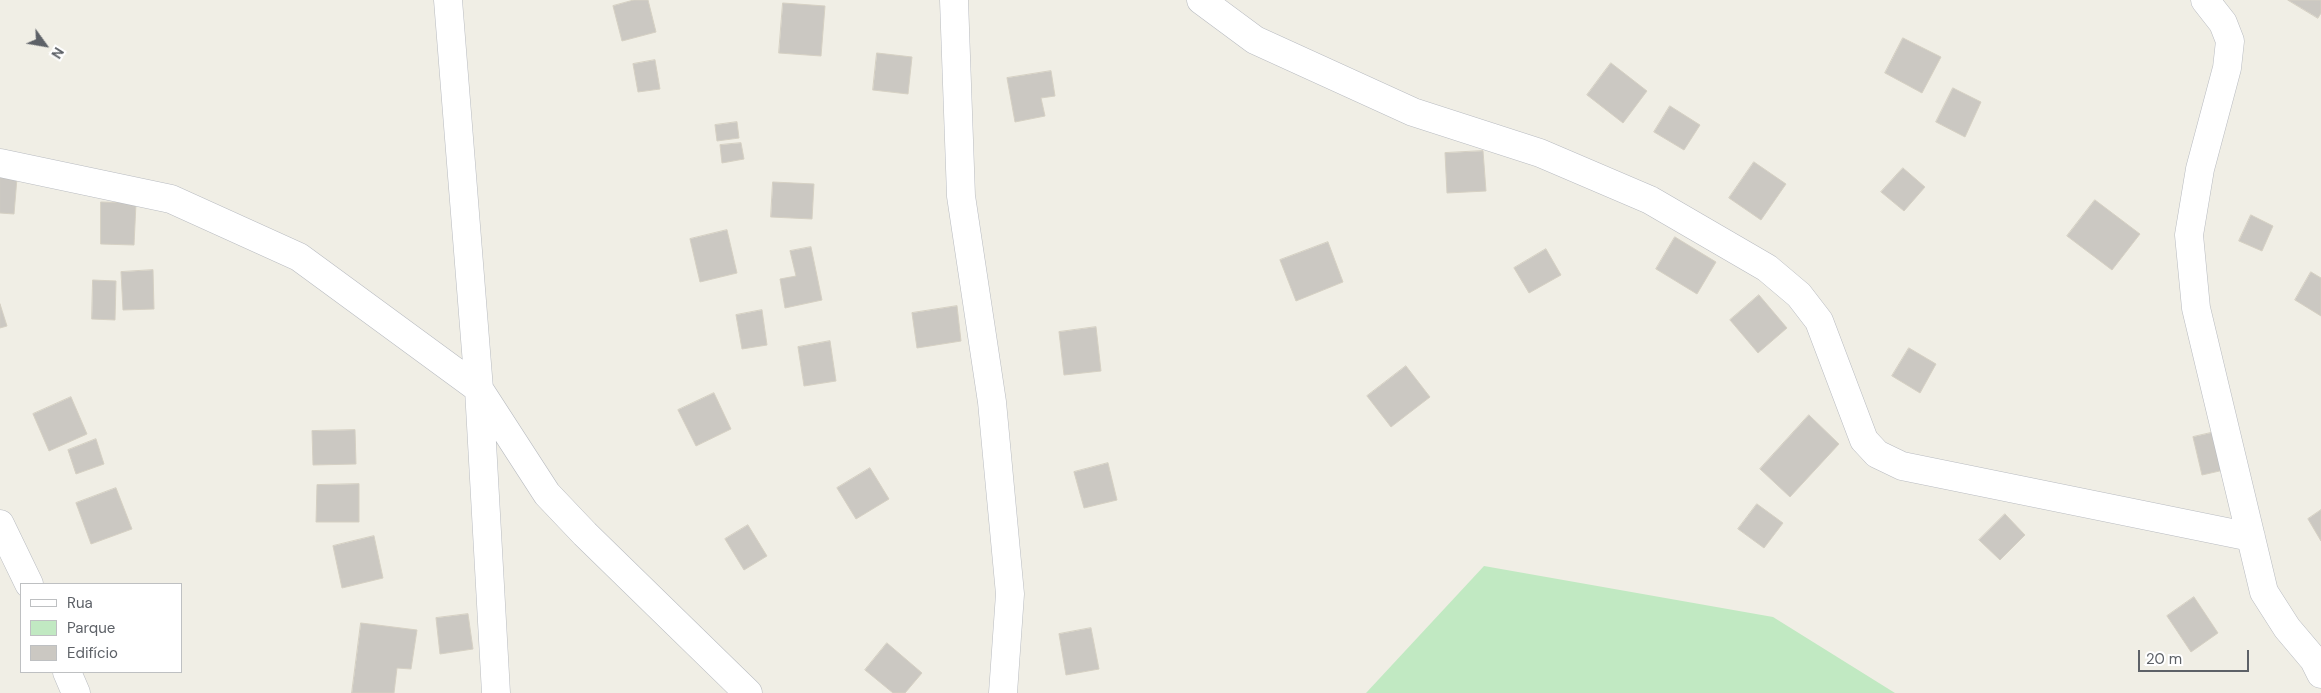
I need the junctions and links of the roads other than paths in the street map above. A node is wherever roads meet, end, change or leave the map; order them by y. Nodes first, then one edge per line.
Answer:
1 (448, 0) edge
2 (954, 0) edge
3 (1201, 0) edge
4 (2205, 0) edge
5 (0, 163) edge
6 (479, 389) junction
7 (0, 524) edge
8 (2252, 537) junction
9 (29, 583) edge
10 (67, 673) edge
11 (2321, 674) edge
12 (76, 693) edge
13 (496, 693) edge
14 (748, 693) edge
15 (1003, 693) edge

1 - 6 street
2 - 15 street
3 - 8 street
4 - 8 street
5 - 6 street
6 - 13 street
6 - 14 street
7 - 9 street
8 - 11 street
10 - 12 street

